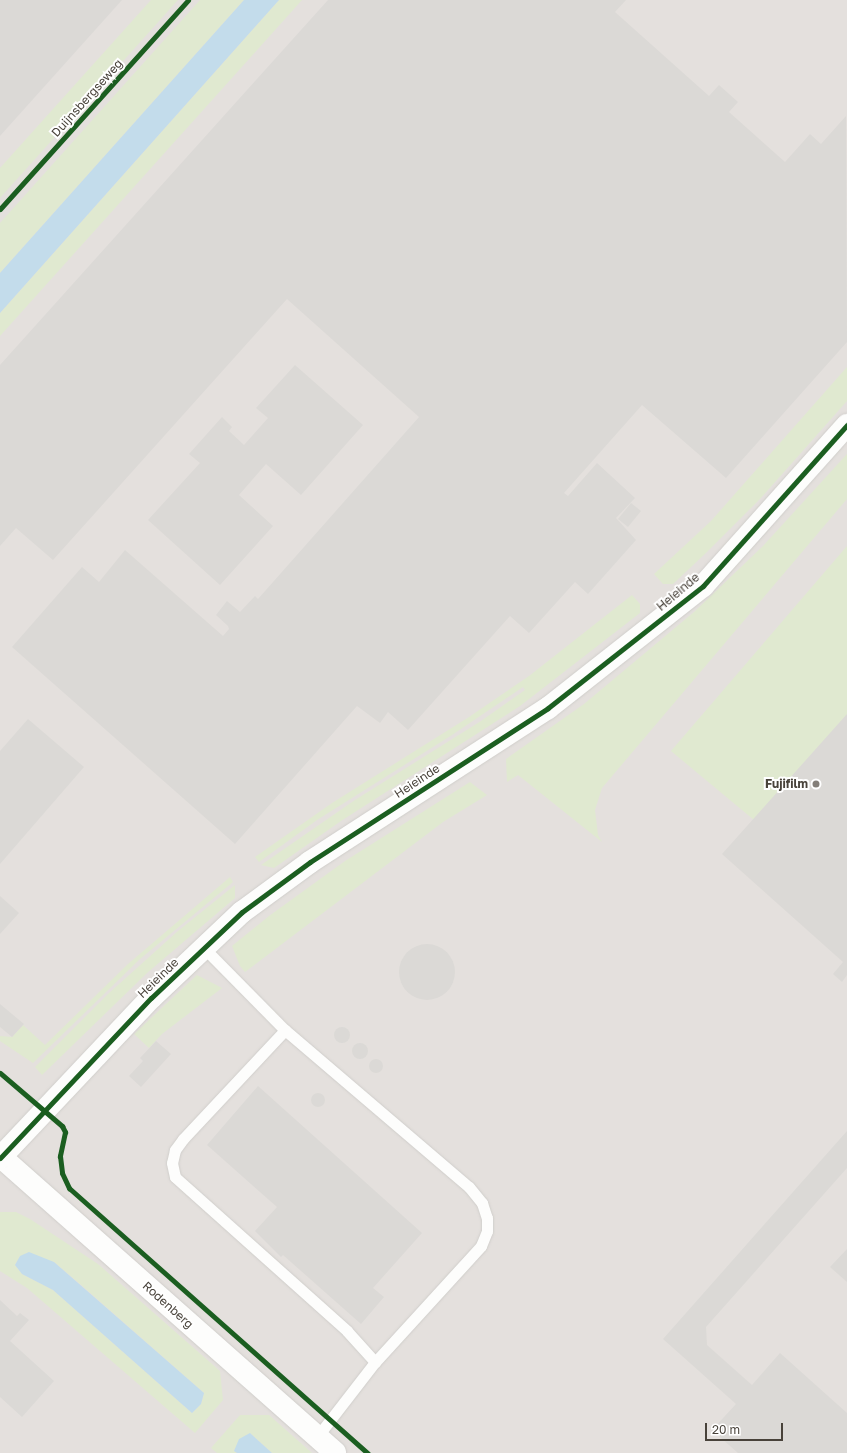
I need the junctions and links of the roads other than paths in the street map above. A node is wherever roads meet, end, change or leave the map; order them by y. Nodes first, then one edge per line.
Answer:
1 (847, 425) edge
2 (204, 948) junction
3 (285, 1030) junction
4 (4, 1148) edge
5 (375, 1362) junction
6 (317, 1437) junction
7 (335, 1453) edge

1 - 2 street, Heieinde
2 - 3 lane
2 - 4 street, Heieinde
3 - 5 lane
3 - 5 lane
4 - 6 street, Rodenberg
5 - 6 lane
6 - 7 street, Rodenberg

